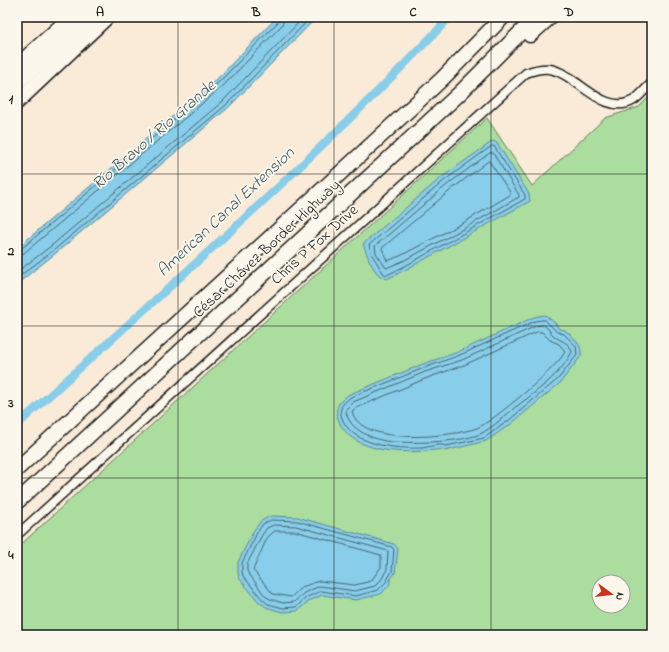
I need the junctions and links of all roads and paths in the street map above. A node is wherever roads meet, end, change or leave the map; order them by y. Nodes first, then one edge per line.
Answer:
1 (71, 17) edge
2 (89, 17) edge
3 (107, 17) edge
4 (493, 17) edge
5 (503, 17) edge
6 (536, 17) edge
7 (550, 17) edge
8 (17, 66) edge
9 (51, 71) junction
10 (442, 79) junction
11 (17, 82) edge
12 (652, 83) edge
13 (17, 90) edge
14 (460, 93) junction
15 (17, 102) edge
16 (17, 469) edge
17 (17, 502) edge
18 (17, 535) edge

1 - 8 highway
2 - 11 highway
3 - 9 highway
4 - 10 highway
5 - 10 highway, César Chávez Border Highway
6 - 14 highway, César Chávez Border Highway
7 - 14 highway
9 - 13 highway
9 - 15 highway
10 - 16 highway, César Chávez Border Highway
12 - 18 street, Chris P Fox Drive
14 - 17 highway, César Chávez Border Highway

